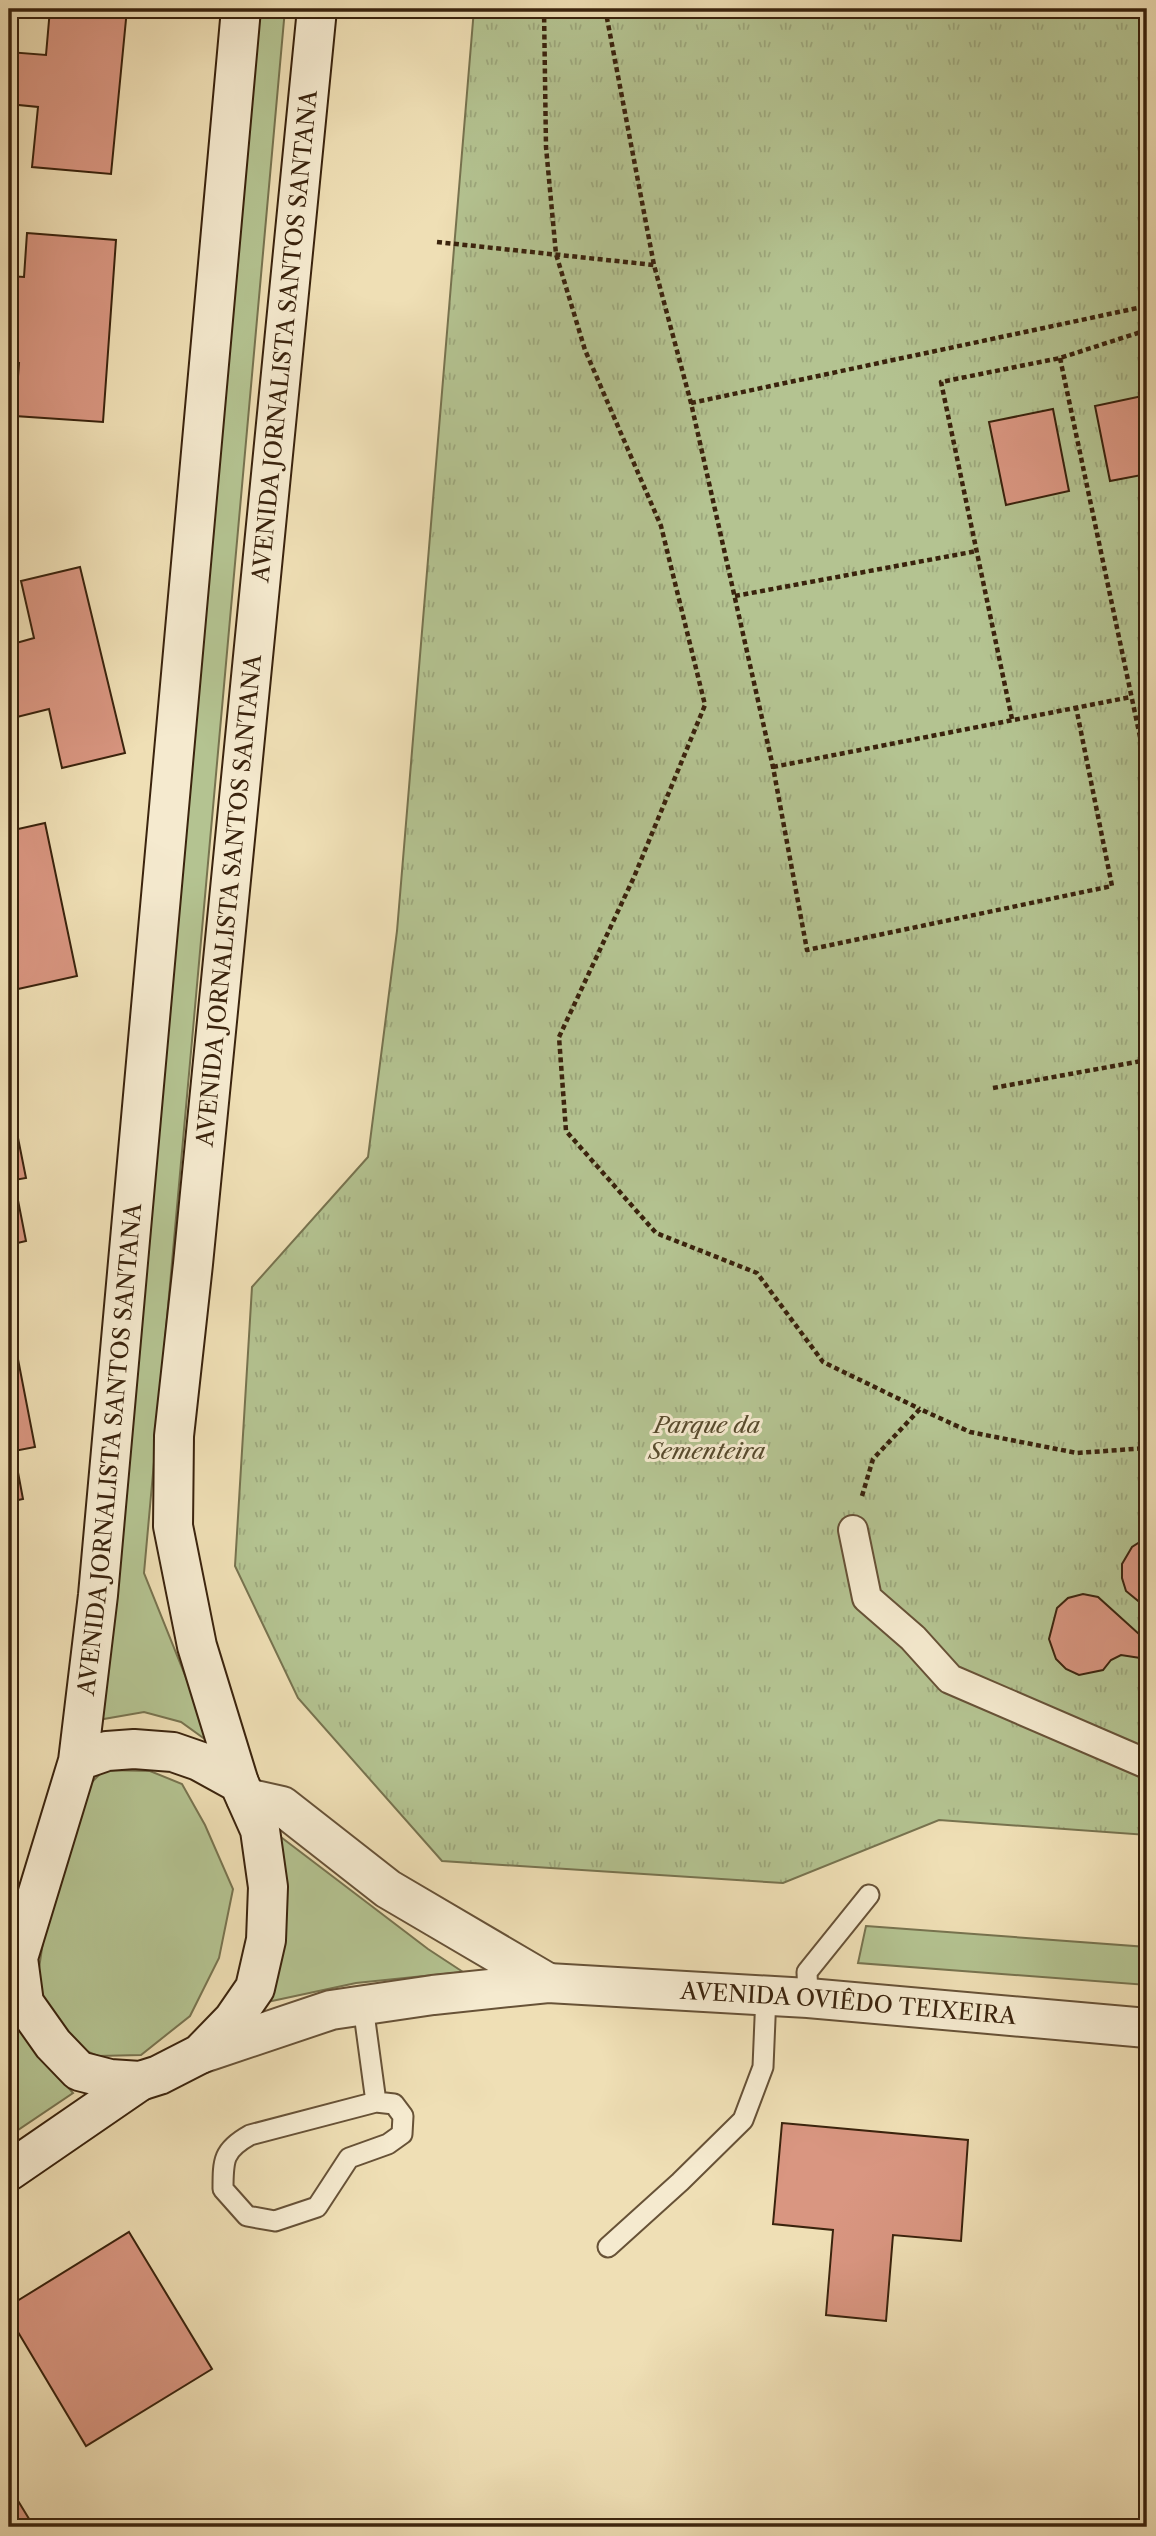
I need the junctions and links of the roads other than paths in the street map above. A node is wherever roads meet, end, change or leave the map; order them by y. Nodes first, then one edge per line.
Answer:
1 (242, 9) edge
2 (317, 9) edge
3 (853, 1530) road end
4 (78, 1761) junction
5 (1147, 1764) edge
6 (243, 1791) junction
7 (869, 1895) dead end
8 (13, 1965) edge
9 (548, 1983) junction
10 (766, 1995) junction
11 (808, 1998) junction
12 (363, 2006) junction
13 (1147, 2028) edge
14 (200, 2054) junction
15 (140, 2081) junction
16 (376, 2102) junction
17 (9, 2171) edge
18 (608, 2247) dead end

1 - 4 main road, AVENIDA JORNALISTA SANTOS SANTANA
2 - 6 main road, AVENIDA JORNALISTA SANTOS SANTANA
3 - 5 street
4 - 6 main road, AVENIDA OVIÊDO TEIXEIRA
4 - 8 main road, AVENIDA JORNALISTA SANTOS SANTANA
6 - 9 main road, AVENIDA OVIÊDO TEIXEIRA
6 - 14 main road, AVENIDA JORNALISTA SANTOS SANTANA
7 - 11 lane
8 - 15 main road
9 - 10 main road, AVENIDA OVIÊDO TEIXEIRA
9 - 12 main road, AVENIDA OVIÊDO TEIXEIRA
10 - 11 main road, AVENIDA OVIÊDO TEIXEIRA
10 - 18 lane
11 - 13 main road, AVENIDA OVIÊDO TEIXEIRA
12 - 14 main road, AVENIDA OVIÊDO TEIXEIRA
12 - 16 lane
14 - 15 main road
15 - 17 main road
16 - 16 lane

